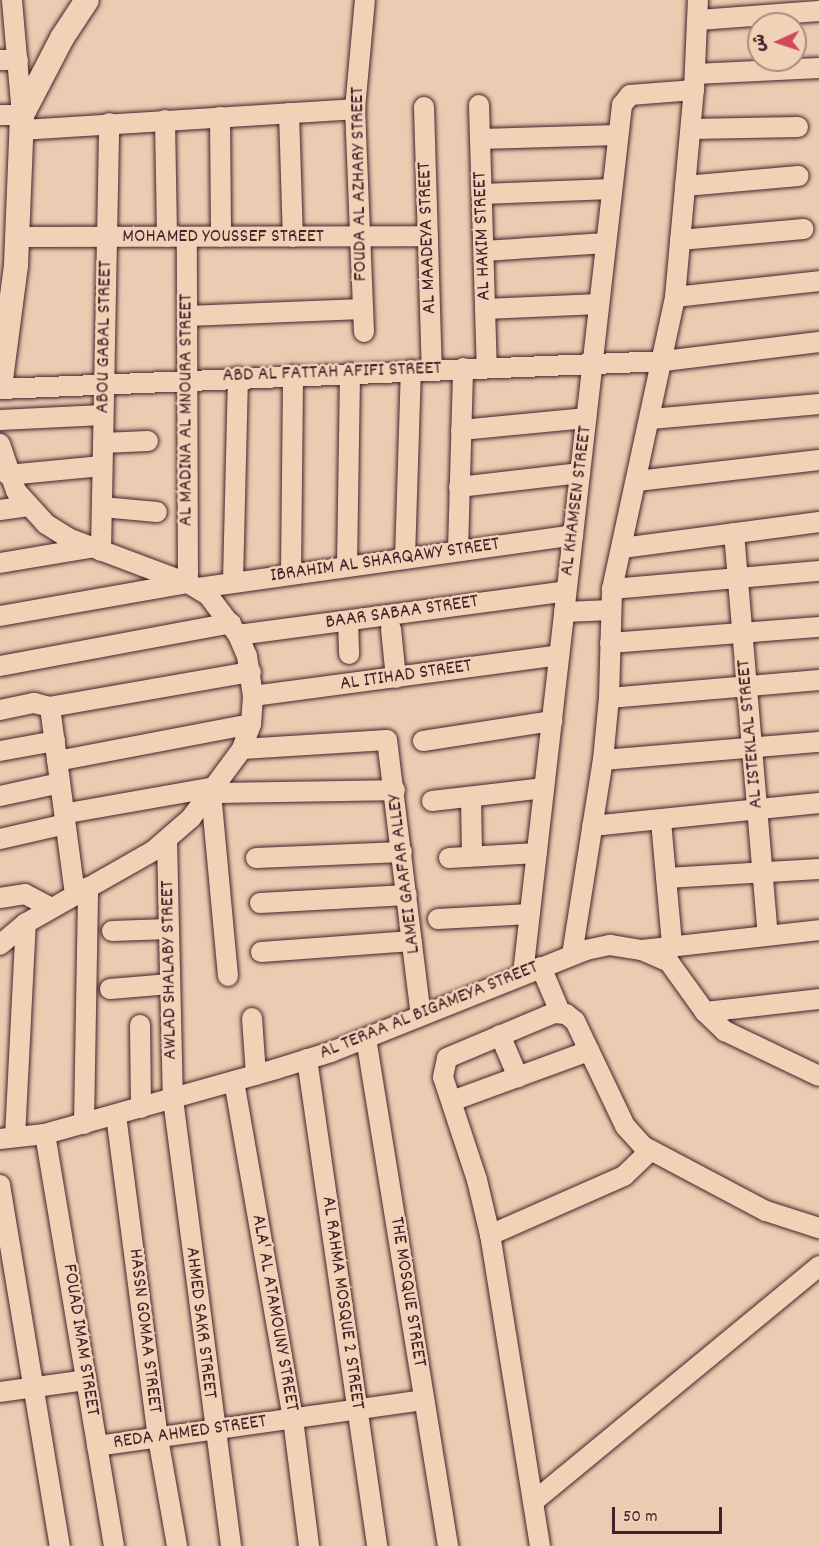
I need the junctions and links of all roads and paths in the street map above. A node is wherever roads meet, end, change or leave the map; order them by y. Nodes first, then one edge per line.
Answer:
1 (12, 0) edge
2 (365, 0) edge
3 (698, 0) edge
4 (84, 1) edge
5 (819, 11) edge
6 (699, 20) junction
7 (9, 60) edge
8 (819, 68) edge
9 (695, 82) junction
10 (479, 105) dead end
11 (424, 107) dead end
12 (356, 109) junction
13 (289, 113) junction
14 (220, 117) junction
15 (15, 120) edge
16 (165, 120) junction
17 (109, 123) junction
18 (798, 127) dead end
19 (691, 129) junction
20 (618, 135) junction
21 (480, 139) junction
22 (800, 176) dead end
23 (685, 186) junction
24 (612, 189) junction
25 (482, 194) junction
26 (804, 229) dead end
27 (428, 236) junction
28 (18, 237) junction
29 (167, 237) junction
30 (187, 237) junction
31 (221, 237) junction
32 (292, 237) junction
33 (360, 237) junction
34 (106, 238) junction
35 (680, 240) junction
36 (606, 243) junction
37 (484, 251) junction
38 (8, 263) edge
39 (819, 281) edge
40 (675, 297) junction
41 (599, 304) junction
42 (363, 309) junction
43 (485, 309) junction
44 (187, 316) junction
45 (363, 332) dead end
46 (3, 342) edge
47 (819, 342) edge
48 (664, 361) junction
49 (592, 363) junction
50 (487, 367) junction
51 (463, 368) junction
52 (432, 369) junction
53 (411, 370) junction
54 (350, 372) junction
55 (293, 375) junction
56 (238, 377) junction
57 (187, 378) junction
58 (104, 382) junction
59 (0, 388) edge
60 (819, 404) edge
61 (103, 415) junction
62 (586, 418) junction
63 (651, 419) junction
64 (0, 420) edge
65 (461, 429) junction
66 (148, 441) dead end
67 (103, 443) junction
68 (3, 458) edge
69 (819, 460) edge
70 (102, 466) junction
71 (580, 473) junction
72 (637, 481) junction
73 (459, 487) junction
74 (27, 506) junction
75 (102, 507) junction
76 (0, 510) edge
77 (157, 512) dead end
78 (819, 522) edge
79 (734, 533) junction
80 (573, 535) junction
81 (621, 548) junction
82 (97, 549) junction
83 (458, 551) junction
84 (405, 558) junction
85 (0, 563) edge
86 (347, 566) junction
87 (819, 572) edge
88 (291, 573) junction
89 (738, 580) junction
90 (233, 581) junction
91 (193, 586) junction
92 (612, 589) junction
93 (566, 591) junction
94 (611, 610) junction
95 (564, 612) junction
96 (0, 616) edge
97 (348, 621) junction
98 (819, 627) edge
99 (235, 629) junction
100 (392, 629) dead end
101 (742, 635) junction
102 (610, 644) junction
103 (349, 654) dead end
104 (559, 655) junction
105 (0, 666) edge
106 (251, 672) junction
107 (396, 678) junction
108 (819, 681) edge
109 (747, 688) junction
110 (253, 696) junction
111 (609, 698) junction
112 (50, 707) junction
113 (0, 710) edge
114 (552, 721) junction
115 (251, 724) junction
116 (423, 741) dead end
117 (819, 742) edge
118 (753, 748) junction
119 (242, 749) junction
120 (56, 751) junction
121 (0, 752) edge
122 (603, 760) junction
123 (60, 783) junction
124 (544, 788) junction
125 (213, 790) junction
126 (395, 790) junction
127 (0, 796) edge
128 (471, 797) junction
129 (432, 801) dead end
130 (819, 803) edge
131 (757, 808) junction
132 (65, 817) junction
133 (661, 821) junction
134 (592, 826) junction
135 (0, 839) edge
136 (167, 840) junction
137 (402, 852) junction
138 (537, 853) junction
139 (472, 856) junction
140 (256, 858) dead end
141 (449, 858) dead end
142 (819, 869) edge
143 (763, 872) junction
144 (666, 878) junction
145 (82, 891) junction
146 (407, 895) junction
147 (0, 898) edge
148 (260, 903) dead end
149 (51, 908) junction
150 (530, 914) junction
151 (438, 919) dead end
152 (26, 923) junction
153 (169, 929) junction
154 (819, 930) edge
155 (112, 931) dead end
156 (768, 935) junction
157 (412, 941) junction
158 (0, 944) edge
159 (672, 944) junction
160 (642, 950) junction
161 (261, 952) dead end
162 (572, 955) junction
163 (532, 971) junction
164 (228, 976) dead end
165 (170, 984) junction
166 (110, 989) dead end
167 (819, 999) edge
168 (560, 1012) junction
169 (705, 1012) junction
170 (421, 1015) junction
171 (252, 1018) dead end
172 (140, 1025) dead end
173 (500, 1035) junction
174 (366, 1038) junction
175 (589, 1051) junction
176 (10, 1054) edge
177 (307, 1059) junction
178 (256, 1075) junction
179 (819, 1076) edge
180 (518, 1077) junction
181 (234, 1081) junction
182 (172, 1099) junction
183 (452, 1101) junction
184 (141, 1108) junction
185 (116, 1115) junction
186 (84, 1124) junction
187 (45, 1134) junction
188 (8, 1138) edge
189 (650, 1151) junction
190 (0, 1185) edge
191 (819, 1228) edge
192 (490, 1235) junction
193 (819, 1266) edge
194 (86, 1380) junction
195 (33, 1387) junction
196 (0, 1392) edge
197 (424, 1400) junction
198 (358, 1409) junction
199 (293, 1419) junction
200 (214, 1430) junction
201 (158, 1438) junction
202 (97, 1446) junction
203 (533, 1502) junction
204 (60, 1546) edge
205 (114, 1546) edge
206 (177, 1546) edge
207 (231, 1546) edge
208 (309, 1546) edge
209 (377, 1546) edge
210 (448, 1546) edge
211 (540, 1546) edge

1 - 7 street
2 - 12 street, FOUDA AL AZHARY STREET
3 - 6 street
4 - 15 main road
5 - 6 street
6 - 9 street
7 - 15 street
8 - 9 street
9 - 19 street
9 - 20 street, AL KHAMSEN STREET
10 - 21 street, AL HAKIM STREET
11 - 27 street, AL MAADEYA STREET
12 - 13 street
12 - 33 street, FOUDA AL AZHARY STREET
13 - 14 street
13 - 32 street
14 - 16 street
14 - 31 street
15 - 17 street
15 - 28 main road
16 - 17 street
16 - 29 street
17 - 34 street, ABOU GABAL STREET
18 - 19 street
19 - 23 street
20 - 21 street
20 - 24 street, AL KHAMSEN STREET
21 - 25 street, AL HAKIM STREET
22 - 23 street
23 - 35 street
24 - 25 street
24 - 36 street, AL KHAMSEN STREET
25 - 37 street, AL HAKIM STREET
26 - 35 street
27 - 33 street, MOHAMED YOUSSEF STREET
27 - 52 street, AL MAADEYA STREET
28 - 34 street, MOHAMED YOUSSEF STREET
28 - 38 main road
29 - 30 street, MOHAMED YOUSSEF STREET
29 - 34 street, MOHAMED YOUSSEF STREET
30 - 31 street, MOHAMED YOUSSEF STREET
30 - 44 street, AL MADINA AL MNOURA STREET
31 - 32 street, MOHAMED YOUSSEF STREET
32 - 33 street, MOHAMED YOUSSEF STREET
33 - 42 street, FOUDA AL AZHARY STREET
34 - 58 street, ABOU GABAL STREET
35 - 40 street
36 - 37 street
36 - 41 street, AL KHAMSEN STREET
37 - 43 street, AL HAKIM STREET
38 - 46 main road
39 - 40 street
40 - 48 street
41 - 43 street
41 - 49 street, AL KHAMSEN STREET
42 - 44 street
42 - 45 street, FOUDA AL AZHARY STREET
43 - 50 street, AL HAKIM STREET
44 - 57 street, AL MADINA AL MNOURA STREET
46 - 59 main road
47 - 48 street, ABD AL FATTAH AFIFI STREET
48 - 49 street, ABD AL FATTAH AFIFI STREET
48 - 63 street
49 - 50 street, ABD AL FATTAH AFIFI STREET
49 - 62 street, AL KHAMSEN STREET
50 - 51 street, ABD AL FATTAH AFIFI STREET
51 - 52 street, ABD AL FATTAH AFIFI STREET
51 - 65 street
52 - 53 street, ABD AL FATTAH AFIFI STREET
53 - 54 street, ABD AL FATTAH AFIFI STREET
53 - 84 street
54 - 55 street, ABD AL FATTAH AFIFI STREET
54 - 86 street
55 - 56 street, ABD AL FATTAH AFIFI STREET
55 - 88 street
56 - 57 street, ABD AL FATTAH AFIFI STREET
56 - 90 street
57 - 58 street, ABD AL FATTAH AFIFI STREET
57 - 91 street, AL MADINA AL MNOURA STREET
58 - 59 street, ABD AL FATTAH AFIFI STREET
58 - 61 street, ABOU GABAL STREET
60 - 63 street
61 - 64 street
61 - 67 street, ABOU GABAL STREET
62 - 65 street
62 - 71 street, AL KHAMSEN STREET
63 - 72 street
65 - 73 street
66 - 67 street
67 - 70 street, ABOU GABAL STREET
68 - 70 street
68 - 74 street
69 - 72 street
70 - 75 street, ABOU GABAL STREET
71 - 73 street
71 - 80 street, AL KHAMSEN STREET
72 - 81 street
73 - 83 street
74 - 76 street
74 - 82 street
75 - 77 street
75 - 82 street, ABOU GABAL STREET
78 - 79 street
79 - 81 street
79 - 89 street, AL ISTEKLAL STREET
80 - 83 street, IBRAHIM AL SHARQAWY STREET
80 - 93 street, AL KHAMSEN STREET
81 - 92 street
82 - 85 street
82 - 91 street
83 - 84 street, IBRAHIM AL SHARQAWY STREET
84 - 86 street, IBRAHIM AL SHARQAWY STREET
86 - 88 street, IBRAHIM AL SHARQAWY STREET
87 - 89 street
88 - 90 street, IBRAHIM AL SHARQAWY STREET
89 - 92 street
89 - 101 street, AL ISTEKLAL STREET
90 - 91 street, IBRAHIM AL SHARQAWY STREET
91 - 96 street, IBRAHIM AL SHARQAWY STREET
91 - 99 street
92 - 94 street
93 - 95 street, AL KHAMSEN STREET
93 - 97 street, BAAR SABAA STREET
94 - 95 street
94 - 102 street
95 - 104 street, AL KHAMSEN STREET
97 - 99 street, BAAR SABAA STREET
97 - 103 street
98 - 101 street
99 - 105 street, BAAR SABAA STREET
99 - 106 street
100 - 107 street
101 - 102 street
101 - 109 street, AL ISTEKLAL STREET
102 - 111 street
104 - 107 street, AL ITIHAD STREET
104 - 114 street, AL KHAMSEN STREET
106 - 110 street
106 - 112 street
107 - 110 street, AL ITIHAD STREET
108 - 109 street
109 - 111 street
109 - 118 street, AL ISTEKLAL STREET
110 - 115 street
111 - 122 street
112 - 113 street
112 - 120 street
114 - 116 street
114 - 124 street, AL KHAMSEN STREET
115 - 119 street
115 - 120 street
117 - 118 street
118 - 122 street
118 - 131 street, AL ISTEKLAL STREET
119 - 125 street
119 - 126 street, LAMEI GAAFAR ALLEY
120 - 121 street
120 - 123 street
122 - 134 street
123 - 127 street
123 - 132 street
124 - 128 street
124 - 138 street, AL KHAMSEN STREET
125 - 126 street
125 - 132 street
125 - 136 street
125 - 164 street
126 - 137 street, LAMEI GAAFAR ALLEY
128 - 129 street
128 - 139 street
130 - 131 street
131 - 133 street
131 - 143 street, AL ISTEKLAL STREET
132 - 135 street
132 - 145 street
133 - 134 street
133 - 144 street
134 - 162 street
136 - 145 street
136 - 153 street, AWLAD SHALABY STREET
137 - 140 street
137 - 146 street, LAMEI GAAFAR ALLEY
138 - 139 street
138 - 150 street, AL KHAMSEN STREET
139 - 141 street
142 - 143 street
143 - 144 street
143 - 156 street, AL ISTEKLAL STREET
144 - 159 street
145 - 149 street
145 - 186 street
146 - 148 street
146 - 157 street, LAMEI GAAFAR ALLEY
147 - 149 street
149 - 152 street
150 - 151 street
150 - 163 street, AL KHAMSEN STREET
152 - 158 street
152 - 176 street
153 - 155 street
153 - 165 street, AWLAD SHALABY STREET
154 - 156 street
156 - 159 street
157 - 161 street
157 - 170 street, LAMEI GAAFAR ALLEY
159 - 160 street
160 - 162 street, AL TERAA AL BIGAMEYA STREET
160 - 169 street, AL TERAA AL BIGAMEYA STREET
162 - 163 street, AL TERAA AL BIGAMEYA STREET
163 - 168 street
163 - 170 street, AL TERAA AL BIGAMEYA STREET
165 - 166 street
165 - 182 street, AWLAD SHALABY STREET
167 - 169 street
168 - 173 street
168 - 175 street
169 - 179 street, AL TERAA AL BIGAMEYA STREET
170 - 174 street, AL TERAA AL BIGAMEYA STREET
171 - 178 street
172 - 184 street
173 - 180 street
173 - 183 street
174 - 177 street, AL TERAA AL BIGAMEYA STREET
174 - 197 street, THE MOSQUE STREET
175 - 180 street
175 - 189 street
176 - 188 street
177 - 178 street, AL TERAA AL BIGAMEYA STREET
177 - 198 street, AL RAHMA MOSQUE 2 STREET
178 - 181 street, AL TERAA AL BIGAMEYA STREET
180 - 183 street
181 - 182 street, AL TERAA AL BIGAMEYA STREET
181 - 199 street, ALA' AL ATAMOUNY STREET
182 - 184 street, AL TERAA AL BIGAMEYA STREET
182 - 200 street, AHMED SAKR STREET
183 - 192 street
184 - 185 street, AL TERAA AL BIGAMEYA STREET
185 - 186 street, AL TERAA AL BIGAMEYA STREET
185 - 201 street, HASSN GOMAA STREET
186 - 187 street, AL TERAA AL BIGAMEYA STREET
187 - 188 street, AL TERAA AL BIGAMEYA STREET
187 - 194 street, FOUAD IMAM STREET
189 - 191 street
189 - 192 street
190 - 195 street
192 - 203 street
193 - 203 street
194 - 195 street
194 - 202 street, FOUAD IMAM STREET
195 - 196 street
195 - 204 street
197 - 198 street, REDA AHMED STREET
197 - 210 street, THE MOSQUE STREET
198 - 199 street, REDA AHMED STREET
198 - 209 street, AL RAHMA MOSQUE 2 STREET
199 - 200 street, REDA AHMED STREET
199 - 208 street, ALA' AL ATAMOUNY STREET
200 - 201 street, REDA AHMED STREET
200 - 207 street, AHMED SAKR STREET
201 - 202 street, REDA AHMED STREET
201 - 206 street, HASSN GOMAA STREET
202 - 205 street, FOUAD IMAM STREET
203 - 211 street

